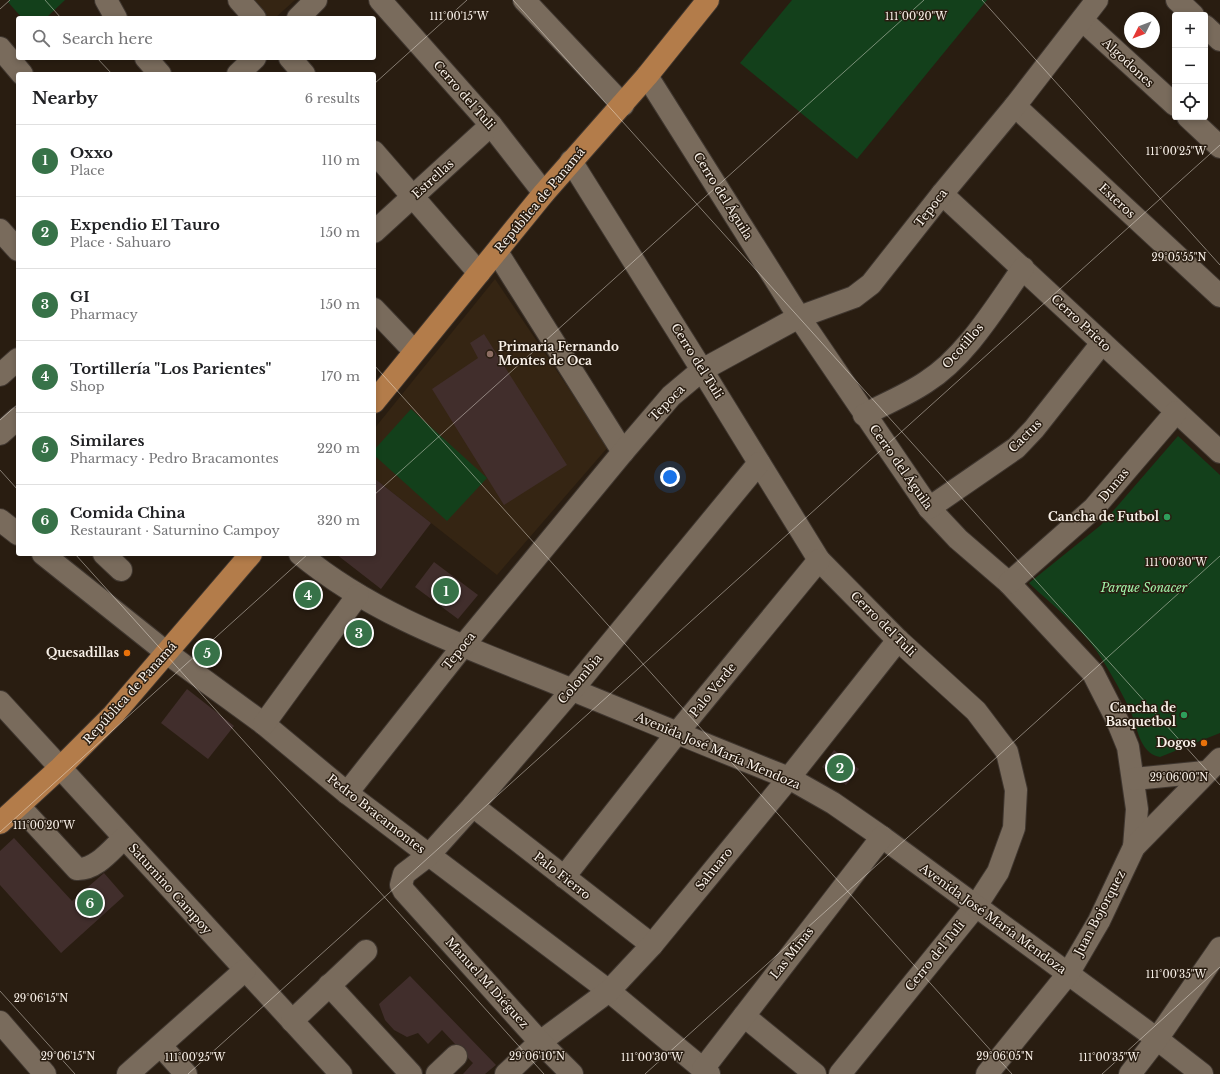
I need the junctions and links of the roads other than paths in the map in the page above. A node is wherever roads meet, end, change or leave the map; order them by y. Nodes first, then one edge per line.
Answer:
1 (106, 0) edge
2 (239, 0) edge
3 (316, 0) edge
4 (380, 0) edge
5 (524, 0) edge
6 (708, 0) edge
7 (1097, 0) edge
8 (1177, 0) edge
9 (1190, 12) edge
10 (115, 16) edge
11 (253, 16) edge
12 (300, 16) edge
13 (1082, 20) junction
14 (1208, 29) edge
15 (1220, 40) edge
16 (0, 48) edge
17 (148, 60) edge
18 (253, 60) edge
19 (292, 60) edge
20 (20, 72) edge
21 (158, 72) edge
22 (240, 72) edge
23 (302, 72) edge
24 (647, 76) junction
25 (1172, 103) edge
26 (623, 104) junction
27 (1015, 106) junction
28 (1191, 120) edge
29 (491, 125) junction
30 (1220, 147) edge
31 (376, 154) edge
32 (571, 161) junction
33 (544, 193) junction
34 (942, 194) junction
35 (413, 196) junction
36 (0, 230) edge
37 (376, 230) edge
38 (16, 248) edge
39 (497, 252) junction
40 (1023, 268) junction
41 (479, 273) junction
42 (1220, 296) edge
43 (376, 311) edge
44 (799, 317) junction
45 (1102, 343) junction
46 (414, 351) junction
47 (16, 361) edge
48 (702, 370) junction
49 (0, 375) edge
50 (376, 399) edge
51 (1176, 412) junction
52 (864, 415) junction
53 (16, 420) edge
54 (0, 434) edge
55 (623, 452) junction
56 (1220, 452) edge
57 (759, 463) junction
58 (929, 508) junction
59 (0, 520) edge
60 (16, 532) edge
61 (46, 556) edge
62 (106, 556) edge
63 (249, 556) edge
64 (303, 556) edge
65 (819, 560) junction
66 (121, 570) dead end
67 (1009, 583) junction
68 (358, 595) junction
69 (898, 640) junction
70 (463, 646) junction
71 (167, 652) junction
72 (572, 690) junction
73 (0, 702) edge
74 (264, 724) junction
75 (677, 733) junction
76 (1213, 766) edge
77 (60, 768) junction
78 (788, 778) junction
79 (1134, 779) junction
80 (347, 793) junction
81 (19, 806) junction
82 (473, 806) junction
83 (0, 823) edge
84 (882, 837) junction
85 (124, 838) junction
86 (1134, 847) junction
87 (429, 855) junction
88 (564, 877) junction
89 (404, 891) joint
90 (976, 906) junction
91 (652, 945) junction
92 (1220, 948) edge
93 (366, 951) dead end
94 (245, 970) junction
95 (1068, 974) junction
96 (329, 985) junction
97 (609, 991) junction
98 (744, 1016) junction
99 (292, 1021) junction
100 (0, 1022) edge
101 (1158, 1039) junction
102 (540, 1042) junction
103 (161, 1046) junction
104 (456, 1056) dead end
105 (706, 1071) edge
106 (45, 1074) edge
107 (128, 1074) edge
108 (186, 1074) edge
109 (341, 1074) edge
110 (411, 1074) edge
111 (437, 1074) edge
112 (506, 1074) edge
113 (572, 1074) edge
114 (816, 1074) edge
115 (840, 1074) edge
116 (987, 1074) edge
117 (1130, 1074) edge
118 (1202, 1074) edge

1 - 10 street
2 - 11 street
3 - 12 street
4 - 29 street, Cerro del Tuli
5 - 26 street
6 - 24 main road, República de Panamá
7 - 13 street, Tepoca
8 - 9 street
13 - 25 street, Algodones
13 - 27 street, Tepoca
14 - 15 street
16 - 20 street
17 - 21 street
18 - 22 street
19 - 23 street
24 - 26 main road, República de Panamá
24 - 44 street, Cerro del Águila
26 - 32 main road, República de Panamá
27 - 34 street, Tepoca
27 - 42 street, Esteros
28 - 30 street
29 - 33 street, Cerro del Tuli
29 - 35 street, Estrellas
31 - 35 street
32 - 33 main road, República de Panamá
32 - 48 street, Cerro del Tuli
33 - 39 main road, República de Panamá
34 - 40 street, Cerro Prieto
34 - 44 street, Tepoca
35 - 37 street, Estrellas
35 - 41 street
36 - 38 street
39 - 41 main road, República de Panamá
39 - 55 street
40 - 45 street, Cerro Prieto
40 - 52 street, Ocotillos
41 - 46 main road, República de Panamá
43 - 46 street
44 - 48 street, Tepoca
44 - 52 street, Cerro del Águila
45 - 51 street, Cerro Prieto
45 - 58 street, Cactus
46 - 50 main road, República de Panamá
47 - 49 street
48 - 55 street, Tepoca
48 - 57 street, Cerro del Tuli
51 - 56 street, Cerro Prieto
51 - 67 street, Dunas
52 - 58 street, Cerro del Águila
53 - 54 street
55 - 70 street, Tepoca
57 - 65 street, Cerro del Tuli
57 - 72 street, Colombia
58 - 67 street, Cerro del Águila
59 - 60 street
61 - 71 street, Pedro Bracamontes
62 - 66 street
63 - 71 main road, República de Panamá
64 - 68 street, Avenida José María Mendoza
65 - 69 street, Cerro del Tuli
65 - 75 street, Palo Verde
67 - 79 street, Cerro del Águila
68 - 70 street, Avenida José María Mendoza
68 - 74 street
69 - 78 street, Sahuaro
69 - 90 street, Cerro del Tuli
70 - 72 street, Avenida José María Mendoza
70 - 80 street, Tepoca
71 - 74 street, Pedro Bracamontes
71 - 77 main road, República de Panamá
72 - 75 street, Avenida José María Mendoza
72 - 82 street, Colombia
73 - 77 street, Saturnino Campoy
74 - 80 street, Pedro Bracamontes
75 - 78 street, Avenida José María Mendoza
75 - 88 street, Palo Verde
76 - 79 street
76 - 86 street, Juan Bojorquez
77 - 81 main road, República de Panamá
77 - 85 street, Saturnino Campoy
78 - 84 street, Avenida José María Mendoza
78 - 91 street, Sahuaro
79 - 86 street, Cerro del Águila
80 - 87 street, Pedro Bracamontes
81 - 83 main road, República de Panamá
81 - 85 street
82 - 87 street, Colombia
82 - 88 street, Palo Fierro
84 - 90 street, Avenida José María Mendoza
84 - 98 street, Las Minas
85 - 94 street, Saturnino Campoy
86 - 95 street, Juan Bojorquez
87 - 89 street, Colombia
87 - 97 street, Pedro Bracamontes
88 - 91 street, Palo Fierro
89 - 102 street, Manuel M Diéguez
90 - 95 street, Avenida José María Mendoza
90 - 115 street, Cerro del Tuli
91 - 97 street, Sahuaro
92 - 101 street
93 - 96 street
94 - 99 street, Saturnino Campoy
94 - 103 street
95 - 101 street, Avenida José María Mendoza
95 - 116 street, Juan Bojorquez
96 - 99 street
96 - 110 street
97 - 102 street, Sahuaro
97 - 105 street, Pedro Bracamontes
98 - 105 street, Las Minas
98 - 114 street
99 - 109 street, Saturnino Campoy
100 - 106 street
101 - 117 street
101 - 118 street, Avenida José María Mendoza
102 - 112 street, Sahuaro
102 - 113 street, Manuel M Diéguez
103 - 107 street
103 - 108 street
104 - 111 street

